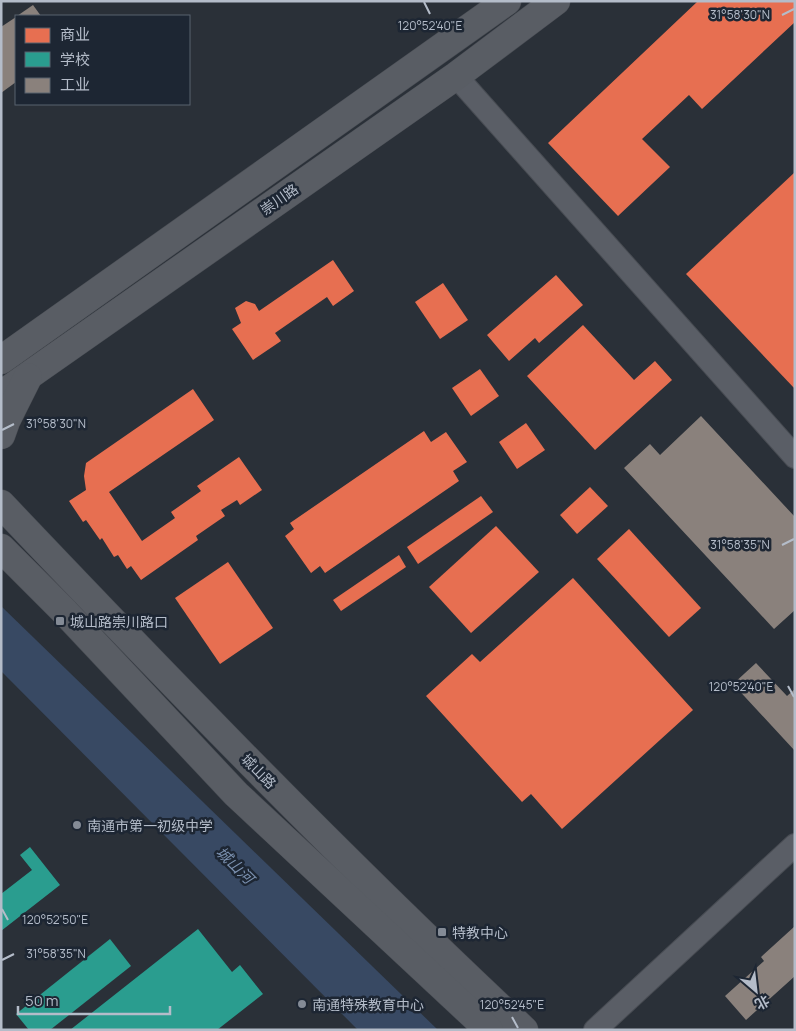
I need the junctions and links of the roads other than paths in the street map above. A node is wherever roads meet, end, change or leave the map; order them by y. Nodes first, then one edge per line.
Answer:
1 (507, 1) edge
2 (556, 1) edge
3 (456, 76) junction
4 (1, 360) edge
5 (29, 375) junction
6 (1, 395) edge
7 (1, 435) edge
8 (795, 457) edge
9 (1, 504) edge
10 (1, 548) edge
11 (795, 845) edge
12 (489, 1030) edge
13 (524, 1030) edge
14 (595, 1030) edge

1 - 4 main road, 崇川路
2 - 3 main road, 崇川路
3 - 5 main road, 崇川路
3 - 8 street
5 - 6 main road, 崇川路
5 - 7 main road
9 - 13 main road, 城山路
10 - 12 main road
11 - 14 street

